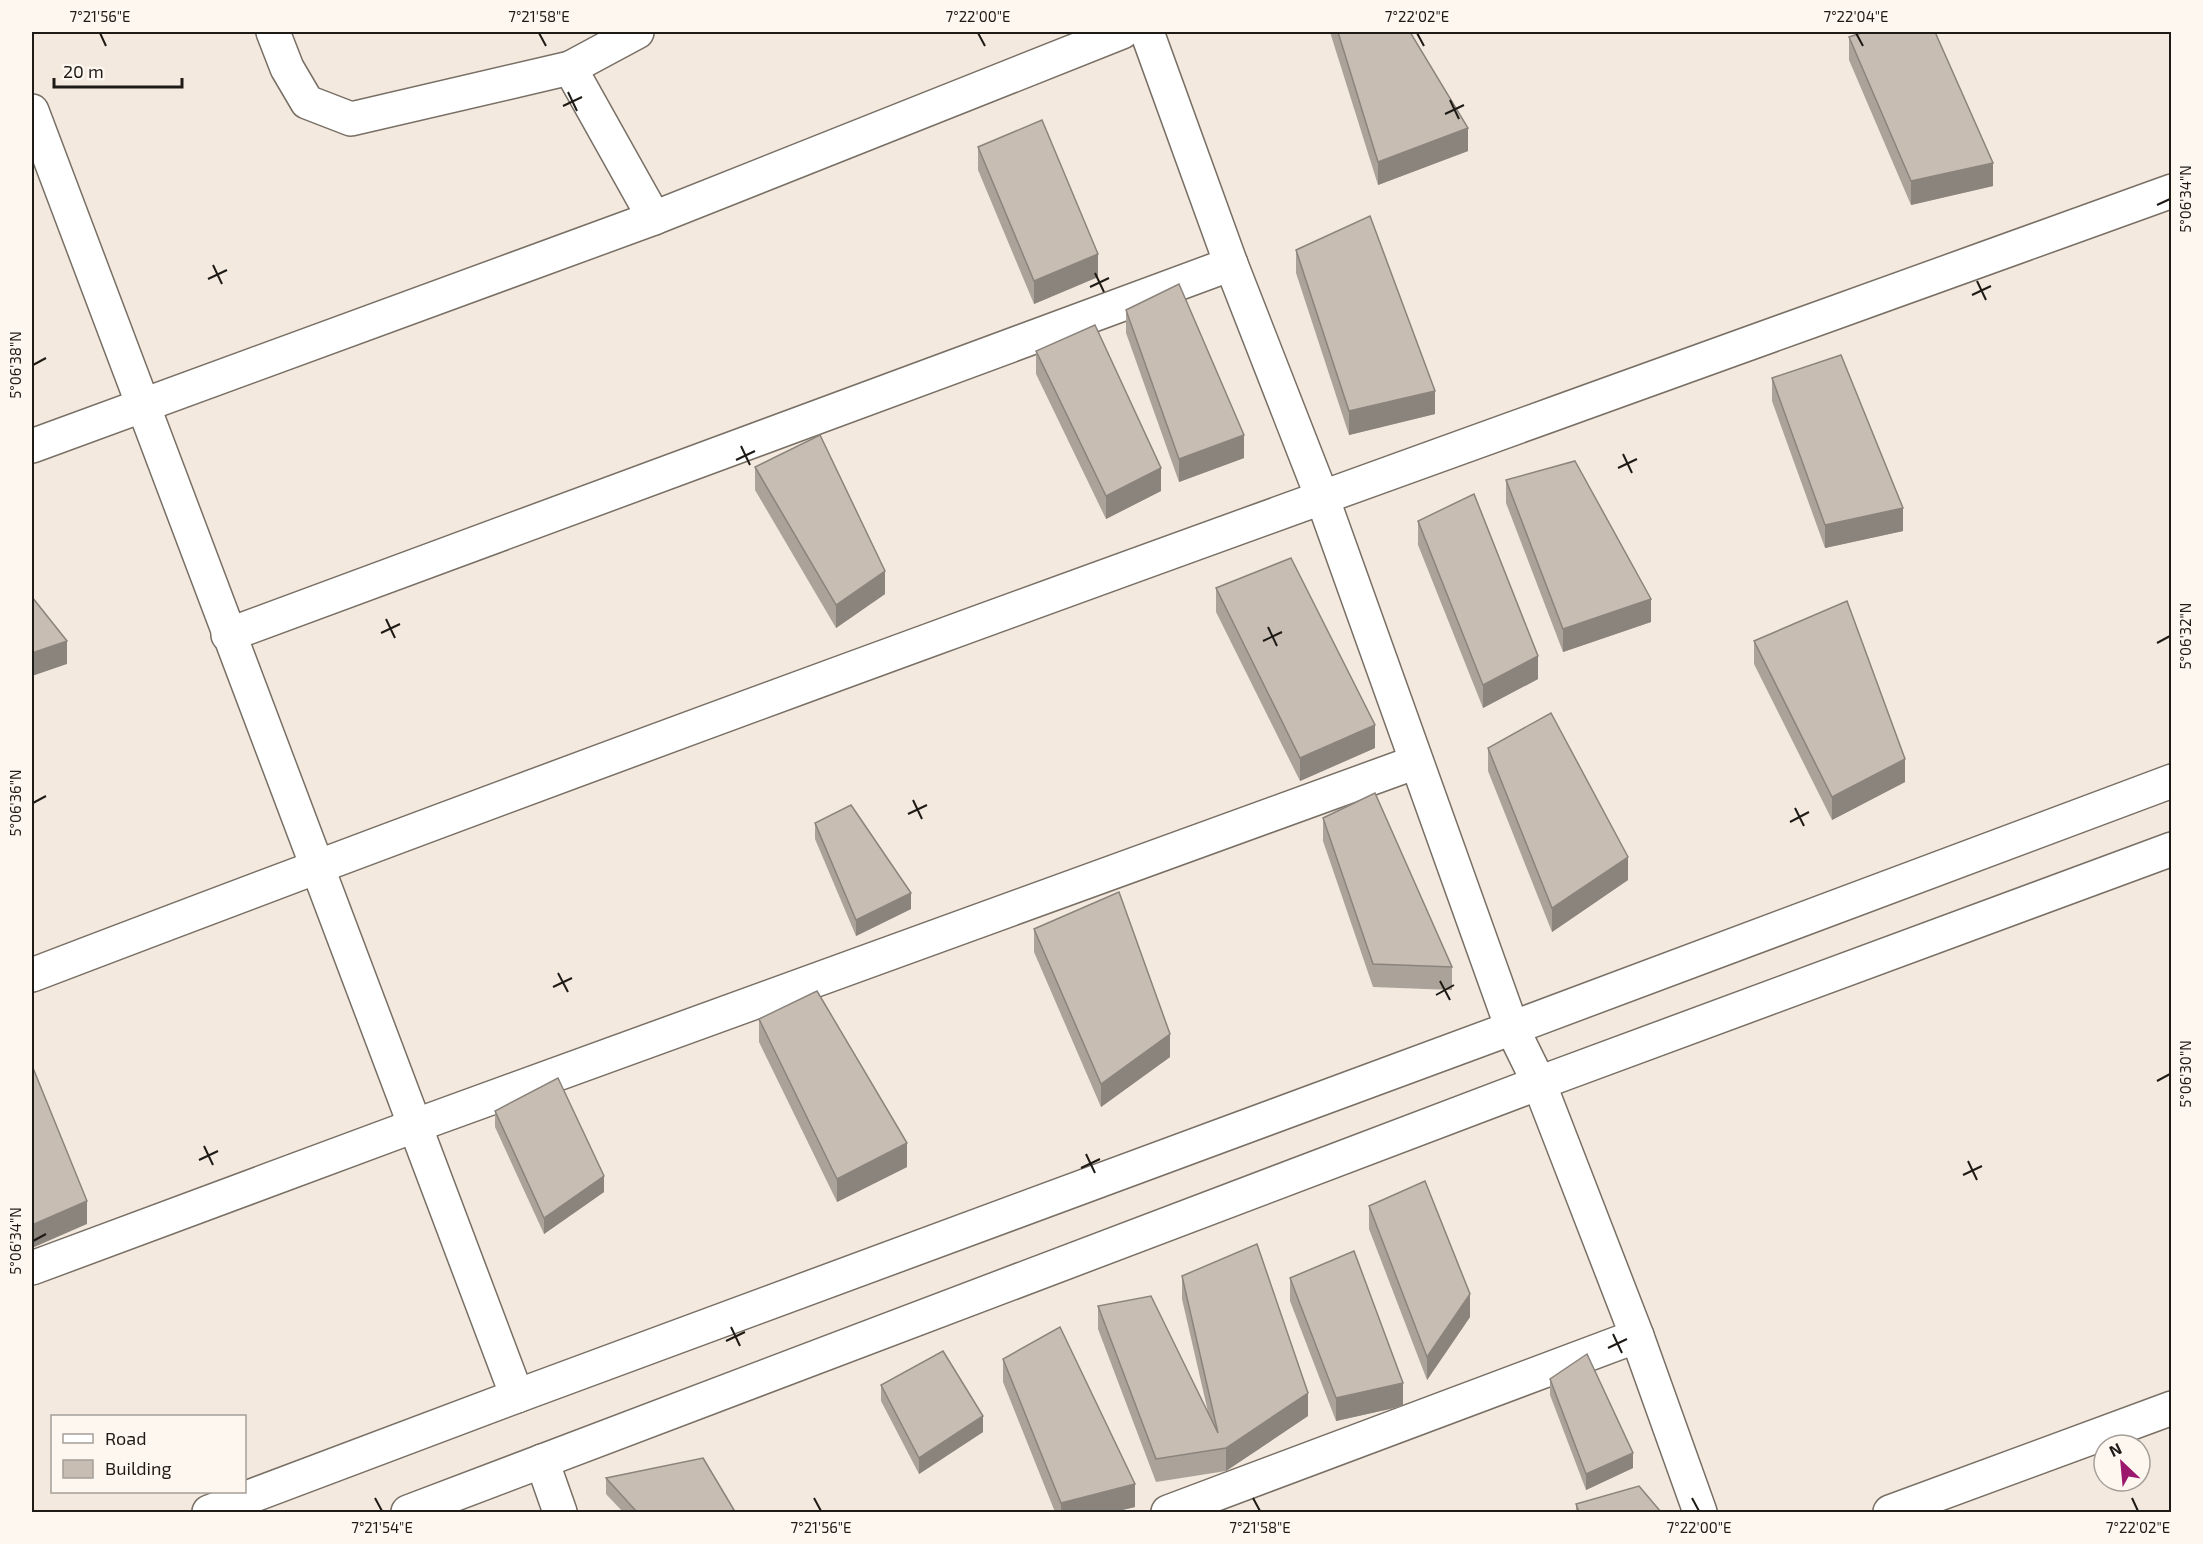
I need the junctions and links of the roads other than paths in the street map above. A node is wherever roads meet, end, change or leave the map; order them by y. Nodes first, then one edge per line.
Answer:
1 (273, 32) edge
2 (1122, 32) edge
3 (1147, 32) edge
4 (628, 34) edge
5 (570, 69) junction
6 (32, 111) edge
7 (2172, 191) edge
8 (654, 218) junction
9 (1231, 264) junction
10 (144, 406) junction
11 (32, 446) edge
12 (1322, 497) junction
13 (228, 635) junction
14 (1416, 762) junction
15 (2172, 781) edge
16 (2172, 849) edge
17 (316, 867) junction
18 (32, 975) edge
19 (1512, 1028) junction
20 (1539, 1083) junction
21 (414, 1126) junction
22 (32, 1268) edge
23 (1637, 1336) junction
24 (517, 1395) junction
25 (2172, 1408) edge
26 (542, 1461) junction
27 (209, 1512) edge
28 (408, 1512) edge
29 (560, 1512) edge
30 (1168, 1512) edge
31 (1700, 1512) edge
32 (1890, 1512) edge

1 - 5 street
2 - 8 street
3 - 9 street
4 - 5 street
5 - 8 street
6 - 10 street
7 - 12 street
8 - 10 street
9 - 12 street
9 - 13 street
10 - 11 street
10 - 13 street
12 - 14 street
12 - 17 street
13 - 17 street
14 - 19 street
14 - 21 street
15 - 19 street
16 - 20 street
17 - 18 street
17 - 21 street
19 - 20 street
19 - 24 street
20 - 23 street
20 - 26 street
21 - 22 street
21 - 24 street
23 - 30 street
23 - 31 street
24 - 27 street
25 - 32 street
26 - 28 street
26 - 29 street

